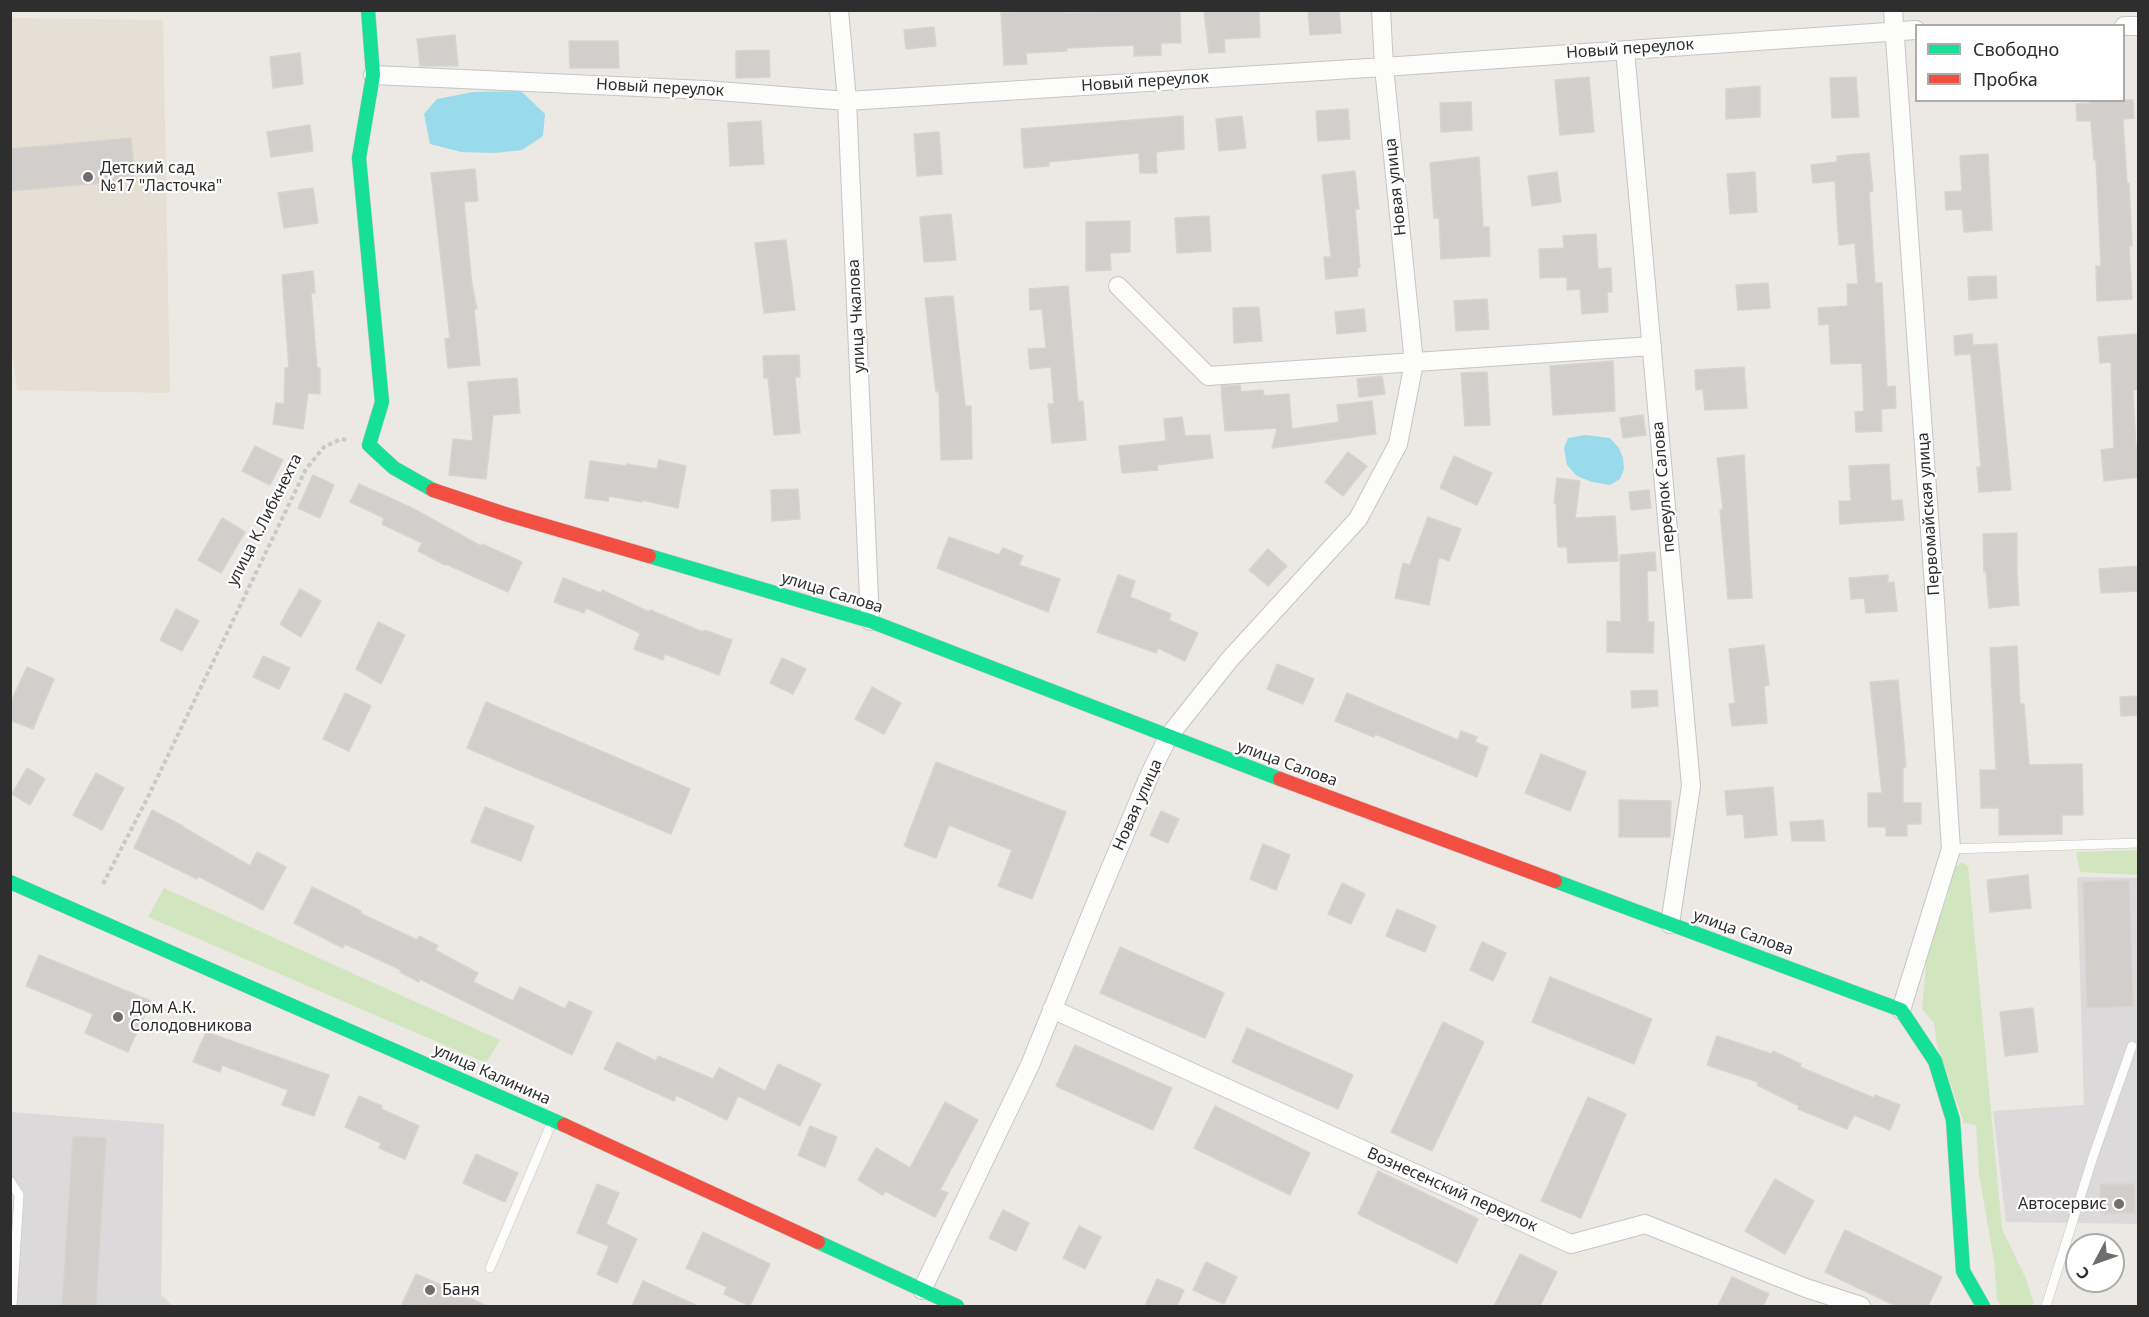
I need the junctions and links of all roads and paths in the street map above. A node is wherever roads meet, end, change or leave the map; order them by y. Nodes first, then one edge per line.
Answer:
1 (368, 10) edge
2 (839, 10) edge
3 (1381, 10) edge
4 (1893, 10) edge
5 (1895, 30) junction
6 (1915, 30) edge
7 (1625, 50) junction
8 (1384, 67) junction
9 (373, 75) junction
10 (847, 101) junction
11 (1119, 286) dead end
12 (1652, 346) junction
13 (1414, 363) junction
14 (369, 445) junction
15 (870, 621) junction
16 (1168, 737) junction
17 (2139, 843) edge
18 (1951, 849) junction
19 (10, 882) edge
20 (103, 884) dead end
21 (1670, 924) junction
22 (1052, 1009) junction
23 (1901, 1010) junction
24 (2132, 1046) dead end
25 (553, 1120) junction
26 (10, 1181) edge
27 (490, 1269) dead end
28 (922, 1290) junction
29 (12, 1306) edge
30 (957, 1306) edge
31 (1861, 1306) edge
32 (1983, 1306) edge
33 (2046, 1306) edge

1 - 9 street
2 - 10 street, улица Чкалова
3 - 8 street, Новая улица
4 - 5 street, Первомайская улица
5 - 6 street, Новый переулок
5 - 7 street, Новый переулок
5 - 18 street, Первомайская улица
7 - 8 street, Новый переулок
7 - 12 street, переулок Салова
8 - 10 street, Новый переулок
8 - 13 street, Новая улица
9 - 10 street, Новый переулок
9 - 14 street
10 - 15 street, улица Чкалова
11 - 13 street
12 - 13 street
12 - 21 street, переулок Салова
13 - 16 street, Новая улица
14 - 15 street, улица Салова
14 - 20 path, улица К.Либкнехта
15 - 16 street, улица Салова
16 - 21 street, улица Салова
16 - 22 street, Новая улица
17 - 18 lane
18 - 23 street, Первомайская улица
19 - 25 street, улица Калинина
21 - 23 street, улица Салова
22 - 28 street, Новая улица
22 - 31 street, Вознесенский переулок
23 - 32 street
24 - 33 lane
25 - 27 lane
25 - 28 street, улица Калинина
26 - 29 lane
28 - 30 street, улица Калинина

